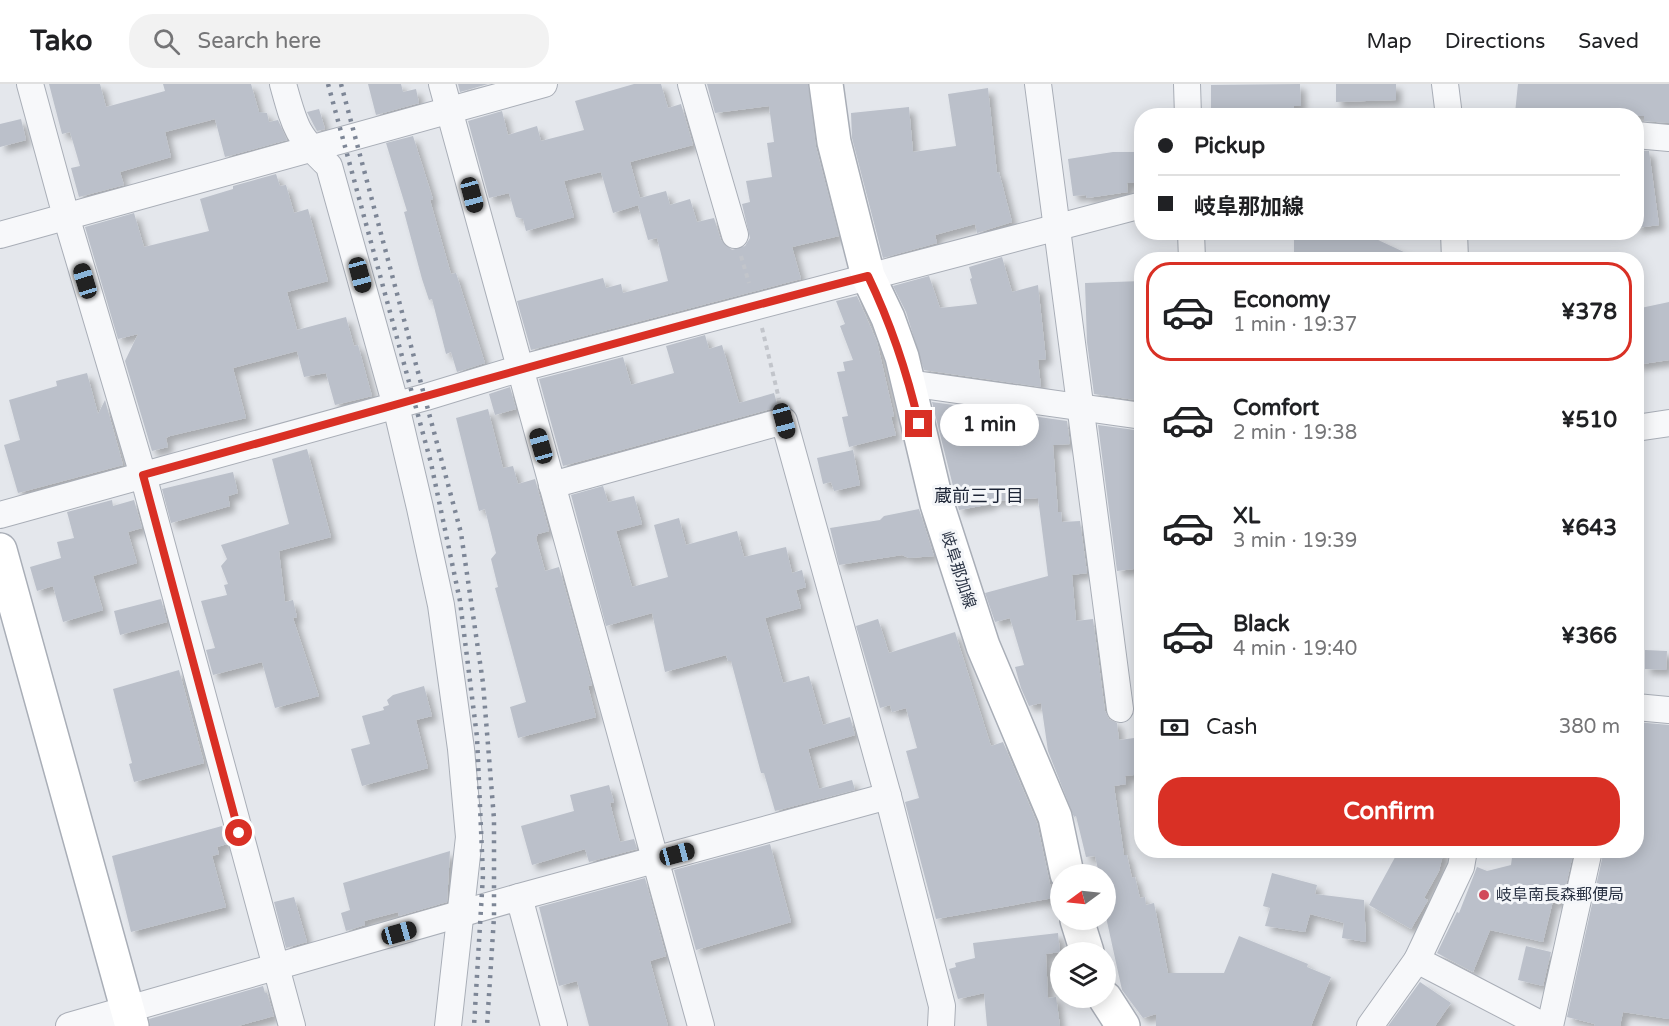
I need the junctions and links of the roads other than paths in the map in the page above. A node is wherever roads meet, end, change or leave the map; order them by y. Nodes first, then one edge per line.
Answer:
1 (30, 84) edge
2 (284, 84) edge
3 (442, 84) edge
4 (544, 84) edge
5 (691, 84) edge
6 (826, 84) edge
7 (1038, 84) edge
8 (1187, 84) edge
9 (1445, 84) edge
10 (1188, 108) edge
11 (1448, 108) edge
12 (449, 109) junction
13 (1644, 136) edge
14 (1669, 138) edge
15 (309, 147) junction
16 (1134, 207) edge
17 (66, 216) junction
18 (1057, 225) junction
19 (0, 235) edge
20 (735, 235) dead end
21 (868, 276) junction
22 (518, 369) junction
23 (908, 383) junction
24 (396, 406) junction
25 (1082, 410) junction
26 (1134, 415) edge
27 (1669, 423) edge
28 (1644, 427) edge
29 (143, 475) junction
30 (552, 485) junction
31 (0, 514) edge
32 (0, 550) edge
33 (1644, 708) edge
34 (1120, 709) dead end
35 (1669, 710) edge
36 (888, 796) junction
37 (1463, 858) edge
38 (1587, 858) edge
39 (656, 860) junction
40 (1065, 864) edge
41 (519, 897) junction
42 (461, 915) junction
43 (1417, 960) junction
44 (276, 967) junction
45 (1111, 1008) edge
46 (129, 1018) edge
47 (69, 1026) edge
48 (292, 1026) edge
49 (448, 1026) edge
50 (554, 1026) edge
51 (701, 1026) edge
52 (941, 1026) edge
53 (1123, 1026) edge
54 (1370, 1026) edge
55 (1544, 1026) edge
56 (1550, 1026) edge

1 - 17 street
2 - 15 street
3 - 12 street
4 - 12 street
5 - 20 street
6 - 21 main road, 岐阜那加線
7 - 18 street
8 - 10 street
9 - 11 street
12 - 15 street
12 - 22 street
13 - 14 street
15 - 17 street
15 - 24 street
16 - 18 street
17 - 19 street
17 - 29 street
18 - 21 street
18 - 25 street
21 - 22 street
21 - 23 main road, 岐阜那加線
22 - 24 street
22 - 30 street
23 - 25 street
23 - 40 main road, 岐阜那加線
24 - 29 street
24 - 42 street
25 - 26 street
25 - 34 street
27 - 28 street
29 - 31 street
29 - 44 street
30 - 36 street
30 - 39 street
32 - 46 main road
33 - 35 street
36 - 39 street
36 - 52 street
37 - 43 street
38 - 56 street
39 - 41 street
39 - 51 street
41 - 42 street
41 - 50 street
42 - 44 street
42 - 49 street
43 - 54 street
43 - 55 street
44 - 46 street
44 - 48 street
45 - 53 main road
46 - 47 street

